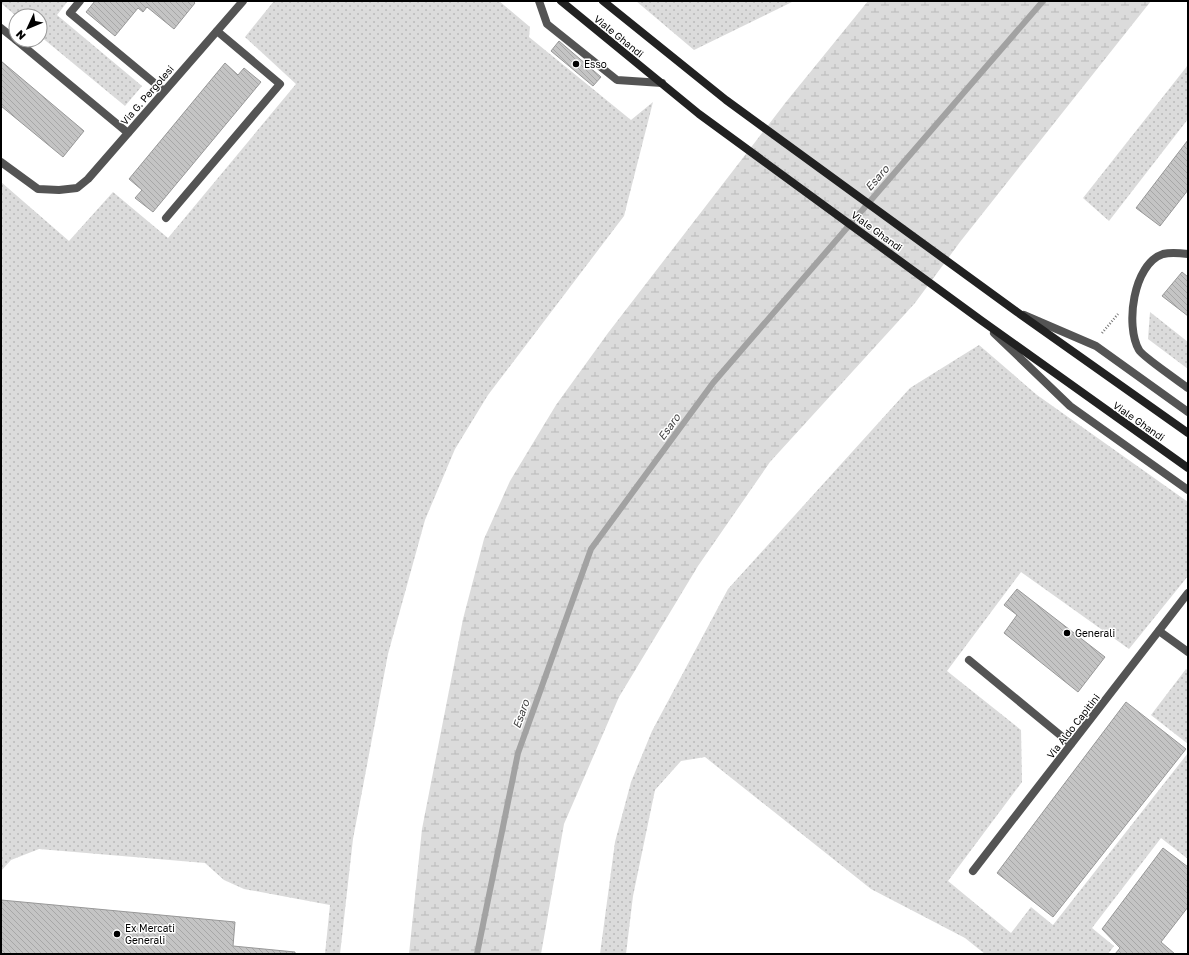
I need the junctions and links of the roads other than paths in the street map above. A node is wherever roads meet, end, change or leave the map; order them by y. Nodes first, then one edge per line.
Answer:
1 (80, 1) edge
2 (243, 1) edge
3 (539, 1) edge
4 (562, 1) edge
5 (603, 1) edge
6 (217, 31) junction
7 (26, 48) edge
8 (662, 83) junction
9 (164, 91) junction
10 (128, 133) junction
11 (1, 162) edge
12 (166, 218) dead end
13 (1188, 254) edge
14 (1017, 312) junction
15 (982, 321) junction
16 (1188, 388) edge
17 (1188, 412) edge
18 (1188, 432) edge
19 (1188, 468) edge
20 (1188, 490) edge
21 (1188, 593) edge
22 (1159, 631) junction
23 (1188, 652) edge
24 (969, 660) dead end
25 (1071, 744) junction
26 (973, 871) dead end

1 - 9 street
2 - 6 street, Via G. Pergolesi
3 - 8 street
4 - 8 main road, Viale Ghandi
5 - 14 main road, Viale Ghandi
6 - 9 street, Via G. Pergolesi
6 - 12 street
7 - 10 street
8 - 15 main road, Viale Ghandi
9 - 10 street, Via G. Pergolesi
10 - 11 street, Via G. Pergolesi
13 - 16 street
14 - 17 street
14 - 18 main road, Viale Ghandi
15 - 19 main road, Viale Ghandi
15 - 20 street
21 - 22 street, Via Aldo Capitini
22 - 23 street
22 - 25 street, Via Aldo Capitini
24 - 25 street
25 - 26 street, Via Aldo Capitini

